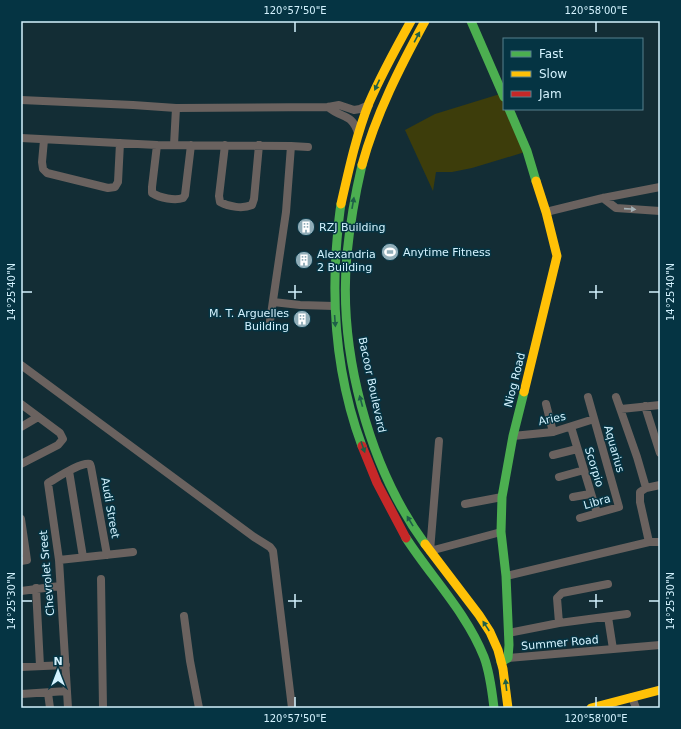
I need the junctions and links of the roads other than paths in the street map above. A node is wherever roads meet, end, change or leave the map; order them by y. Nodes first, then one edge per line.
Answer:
1 (411, 21) edge
2 (425, 21) edge
3 (471, 21) edge
4 (503, 95) edge
5 (21, 100) edge
6 (369, 105) junction
7 (328, 107) junction
8 (176, 108) junction
9 (509, 110) edge
10 (358, 133) junction
11 (21, 138) edge
12 (44, 140) junction
13 (120, 143) junction
14 (157, 145) junction
15 (174, 145) junction
16 (191, 145) junction
17 (225, 145) junction
18 (259, 145) junction
19 (292, 146) junction
20 (308, 147) dead end
21 (348, 170) junction
22 (360, 172) junction
23 (660, 187) edge
24 (603, 198) junction
25 (660, 211) edge
26 (546, 212) junction
27 (273, 302) junction
28 (334, 306) junction
29 (270, 321) dead end
30 (21, 365) edge
31 (588, 396) dead end
32 (616, 397) dead end
33 (21, 404) edge
34 (546, 404) dead end
35 (660, 405) edge
36 (645, 406) junction
37 (621, 409) junction
38 (38, 417) junction
39 (594, 419) junction
40 (21, 427) edge
41 (571, 427) junction
42 (553, 432) junction
43 (513, 436) junction
44 (439, 441) dead end
45 (577, 448) junction
46 (660, 453) edge
47 (552, 455) dead end
48 (21, 464) edge
49 (90, 464) joint
50 (584, 470) junction
51 (69, 471) junction
52 (560, 477) dead end
53 (660, 485) edge
54 (646, 488) junction
55 (590, 494) junction
56 (573, 496) dead end
57 (502, 497) junction
58 (465, 504) dead end
59 (619, 507) joint
60 (597, 513) junction
61 (580, 518) dead end
62 (21, 520) edge
63 (22, 530) edge
64 (501, 532) junction
65 (649, 542) junction
66 (660, 542) edge
67 (430, 551) junction
68 (133, 552) dead end
69 (106, 555) junction
70 (83, 557) junction
71 (24, 560) edge
72 (59, 560) junction
73 (506, 576) junction
74 (450, 577) junction
75 (101, 579) dead end
76 (608, 584) dead end
77 (439, 585) junction
78 (60, 586) junction
79 (36, 588) junction
80 (21, 591) edge
81 (627, 614) dead end
82 (184, 616) dead end
83 (608, 617) junction
84 (559, 623) junction
85 (508, 633) junction
86 (660, 645) edge
87 (613, 650) junction
88 (505, 660) junction
89 (66, 665) junction
90 (40, 666) junction
91 (21, 667) edge
92 (660, 690) edge
93 (67, 691) junction
94 (48, 693) junction
95 (21, 694) edge
96 (632, 697) junction
97 (50, 708) edge
98 (68, 708) edge
99 (103, 708) edge
100 (199, 708) edge
101 (292, 708) edge
102 (494, 708) edge
103 (508, 708) edge
104 (591, 708) edge
105 (636, 708) edge

1 -> 6 main road
22 -> 2 main road, Bacoor Boulevard
3 - 4 main road
5 - 8 street
6 - 7 street
6 - 10 main road
7 - 8 street
7 - 10 street
8 - 15 street
9 - 26 main road, Niog Road
10 - 21 main road
11 - 12 street
12 - 13 street
12 - 13 street
13 - 14 street
14 - 15 street
14 - 16 street
15 - 16 street
16 - 17 street
17 - 18 street
17 - 18 street
18 - 19 street
19 - 20 street
19 - 27 street
21 - 22 main road
21 - 28 main road
67 -> 22 main road, Bacoor Boulevard
23 - 24 street
24 -> 25 street
24 - 26 street
26 - 43 main road, Niog Road
27 - 28 street
27 - 29 street
28 -> 77 main road
30 - 101 street
31 - 39 street, Aquarius
32 - 37 street
33 - 38 street
34 - 42 street
35 - 36 street
36 - 37 street
36 - 46 street
37 - 54 street
38 - 40 street
38 - 48 street
39 - 41 street, Aries
39 - 59 street, Aquarius
41 - 42 street, Aries
41 - 45 street, Scorpio
42 - 43 street, Aries
43 - 57 main road, Niog Road
44 - 67 street
45 - 47 street
45 - 50 street, Scorpio
49 - 51 street, Chevrolet Sreet
49 - 69 street, Audi Street
50 - 52 street
50 - 55 street, Scorpio
51 - 70 street
51 - 72 street, Chevrolet Sreet
53 - 54 street
54 - 65 street
55 - 56 street
55 - 60 street, Scorpio
57 - 58 street
57 - 64 main road, Niog Road
59 - 60 street, Libra
60 - 61 street, Libra
62 - 63 street
63 - 71 street
64 - 67 street
64 - 73 main road, Niog Road
65 - 66 street
65 - 73 street
67 - 74 main road, Bacoor Boulevard
68 - 69 street
69 - 70 street
70 - 72 street
72 - 78 street, Chevrolet Sreet
73 - 85 main road, Niog Road
74 - 77 main road
88 -> 74 main road, Bacoor Boulevard
75 - 99 street
76 - 84 street
77 - 102 main road
78 - 79 street
78 - 89 street, Chevrolet Sreet
79 - 80 street
79 - 90 street
81 - 83 street
82 - 100 street
83 - 84 street
83 - 87 street, Summer Road
84 - 85 street
85 - 88 main road, Niog Road
86 - 87 street, Summer Road
87 - 88 street, Summer Road
103 -> 88 main road, Bacoor Boulevard
89 - 90 street
89 - 93 street, Chevrolet Sreet
90 - 91 street
92 - 96 main road
93 - 94 street
93 - 98 street, Chevrolet Sreet
94 - 95 street
94 - 97 street
96 - 104 main road
96 - 105 street

